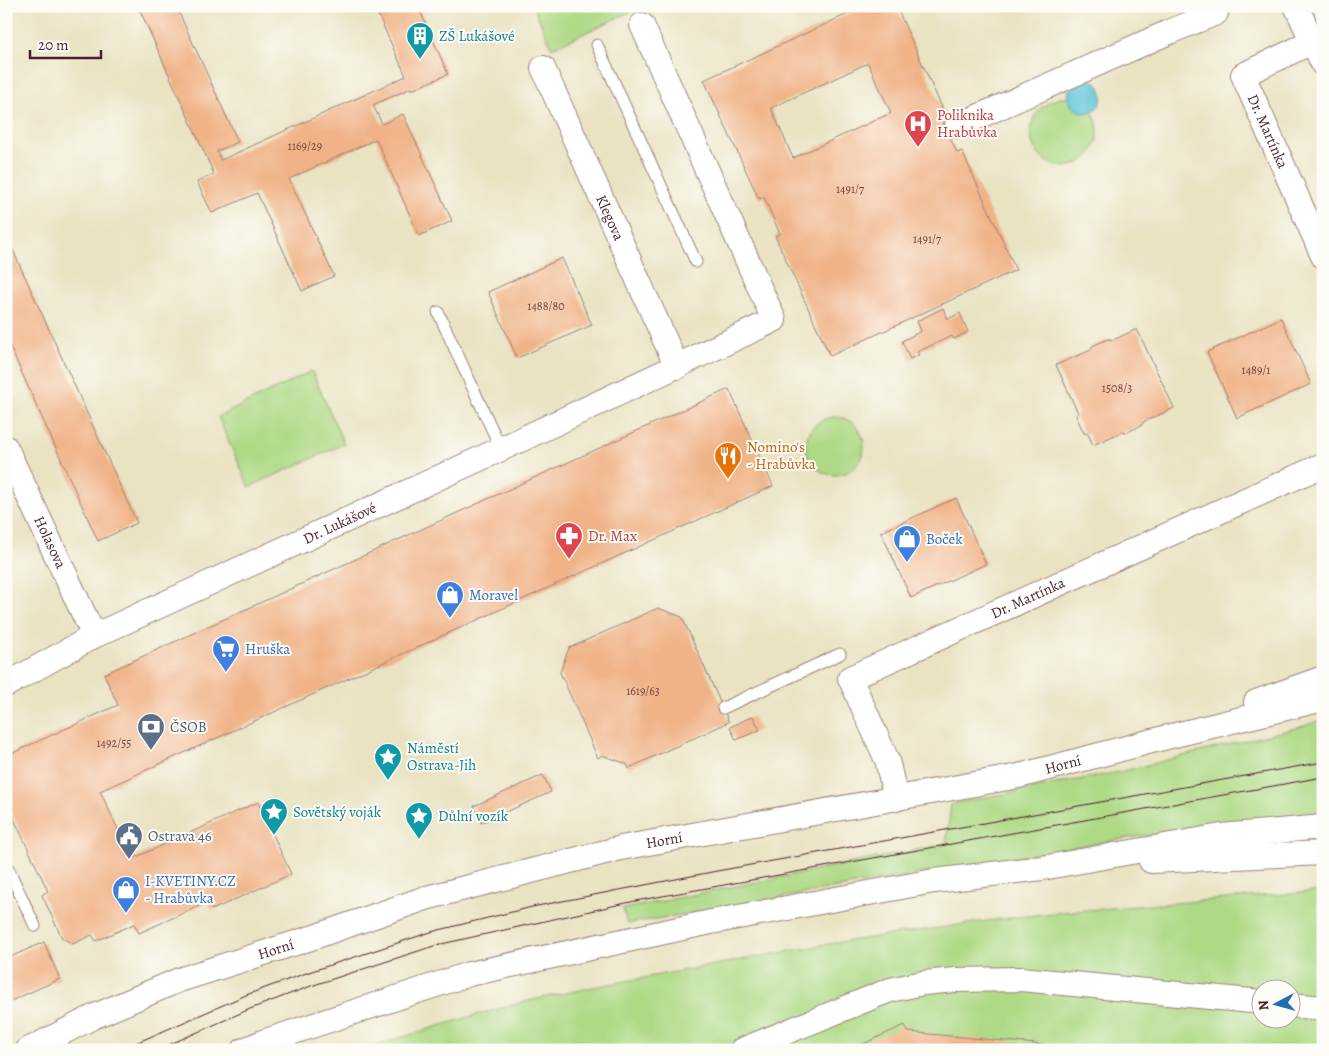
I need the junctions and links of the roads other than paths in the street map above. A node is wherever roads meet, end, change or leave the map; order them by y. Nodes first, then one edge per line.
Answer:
1 (1213, 6) edge
2 (1296, 6) edge
3 (642, 25) dead end
4 (1312, 42) junction
5 (597, 45) dead end
6 (1323, 64) edge
7 (544, 68) dead end
8 (957, 126) dead end
9 (1323, 256) edge
10 (696, 262) dead end
11 (438, 312) dead end
12 (677, 367) junction
13 (6, 448) edge
14 (501, 449) junction
15 (1323, 465) edge
16 (94, 636) junction
17 (840, 654) dead end
18 (1323, 678) edge
19 (6, 685) edge
20 (1323, 699) edge
21 (723, 708) dead end
22 (1171, 736) junction
23 (896, 799) junction
24 (1323, 827) edge
25 (1323, 854) edge
26 (6, 864) edge
27 (1042, 868) junction
28 (35, 926) dead end
29 (1252, 1001) edge
30 (1302, 1006) edge
31 (1323, 1008) edge
32 (28, 1050) edge
33 (244, 1050) edge
34 (742, 1050) edge

1 - 8 street
2 - 4 street
3 - 12 street, Dr. Lukášové
4 - 6 street
4 - 9 street, Dr. Martínka
5 - 10 lane
7 - 12 street, Klegova
11 - 14 lane
12 - 14 street, Dr. Lukášové
13 - 16 street, Holasova
14 - 16 street, Dr. Lukášové
15 - 23 street, Dr. Martínka
16 - 19 street, Dr. Lukášové
17 - 21 lane
18 - 22 street
20 - 22 street, Horní
22 - 23 street, Horní
23 - 32 street, Horní
24 - 27 street
25 - 27 street
26 - 28 lane
27 - 33 street
29 - 34 street
30 - 31 street

